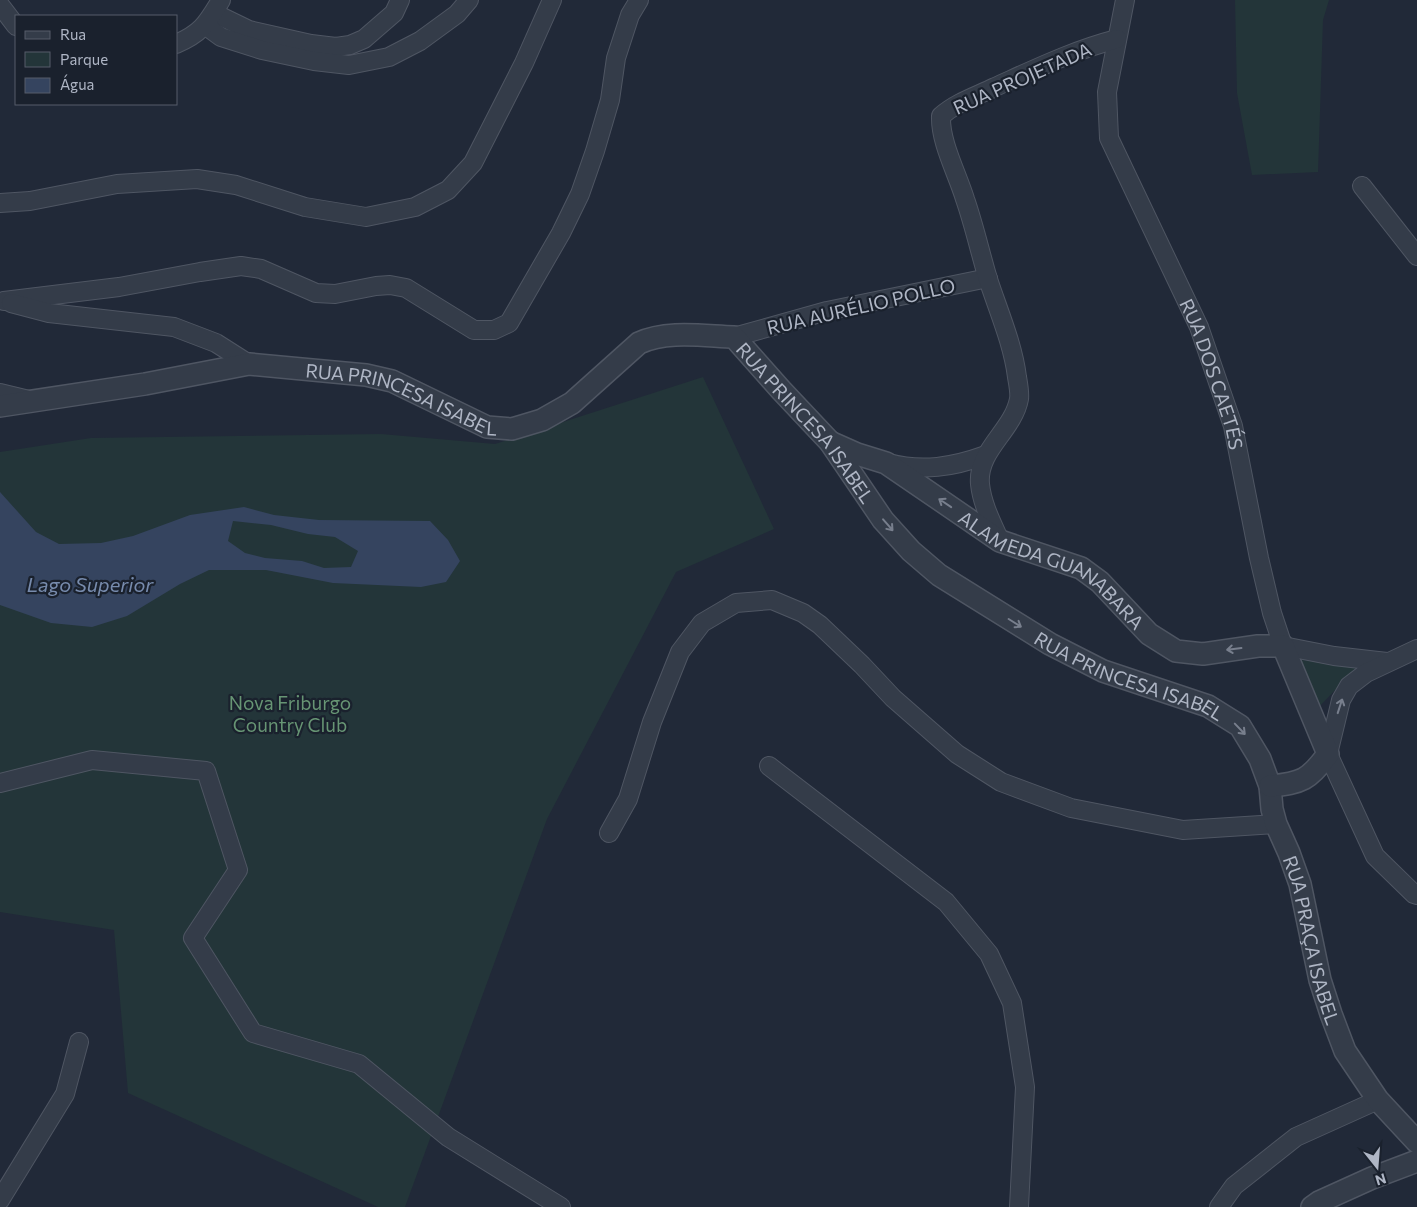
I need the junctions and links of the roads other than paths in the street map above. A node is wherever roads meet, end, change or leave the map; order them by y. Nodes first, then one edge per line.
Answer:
1 (400, 0) edge
2 (469, 0) edge
3 (552, 0) edge
4 (639, 0) edge
5 (1125, 0) edge
6 (0, 5) edge
7 (214, 13) edge
8 (15, 25) edge
9 (1117, 39) junction
10 (178, 43) edge
11 (1362, 186) dead end
12 (0, 203) edge
13 (1417, 256) edge
14 (988, 278) junction
15 (2, 300) edge
16 (734, 337) junction
17 (250, 364) junction
18 (0, 393) edge
19 (32, 400) junction
20 (0, 406) edge
21 (830, 442) junction
22 (986, 455) junction
23 (886, 463) junction
24 (1000, 541) junction
25 (1283, 646) junction
26 (1417, 649) edge
27 (1387, 662) junction
28 (1328, 754) junction
29 (769, 766) dead end
30 (0, 783) edge
31 (1270, 786) junction
32 (1276, 824) junction
33 (609, 833) dead end
34 (1417, 895) edge
35 (79, 1042) dead end
36 (1378, 1100) junction
37 (1416, 1140) edge
38 (1417, 1161) edge
39 (0, 1200) edge
40 (561, 1207) edge
41 (1019, 1207) edge
42 (1219, 1207) edge
43 (1312, 1207) edge

1 - 7 street
2 - 7 street
3 - 12 street
4 - 15 street
5 - 9 street, RUA DOS CAETÉS
6 - 8 street
7 - 10 street
9 - 14 street, RUA PROJETADA
9 - 25 street, RUA DOS CAETÉS
11 - 13 street
14 - 16 street, RUA AURÉLIO POLLO
14 - 22 street
15 - 17 street
16 - 17 street, RUA PRINCESA ISABEL
16 - 21 street, RUA PRINCESA ISABEL
17 - 19 street, RUA PRINCESA ISABEL
18 - 19 street
19 - 20 street, RUA PRINCESA ISABEL
21 - 23 street, ALAMEDA GUANABARA
21 -> 31 street, RUA PRINCESA ISABEL
22 - 23 street
22 - 24 street
24 -> 23 street, ALAMEDA GUANABARA
25 -> 24 street, ALAMEDA GUANABARA
25 - 27 street
25 - 28 street, RUA DOS CAETÉS
26 - 27 street
28 -> 27 street
28 - 31 street
28 - 34 street
29 - 41 street
30 - 40 street
31 - 32 street, RUA PRAÇA ISABEL
32 - 33 street
32 - 36 street, RUA PRAÇA ISABEL
35 - 39 street
36 - 37 street, RUA PRAÇA ISABEL
36 - 42 street
38 - 43 street

